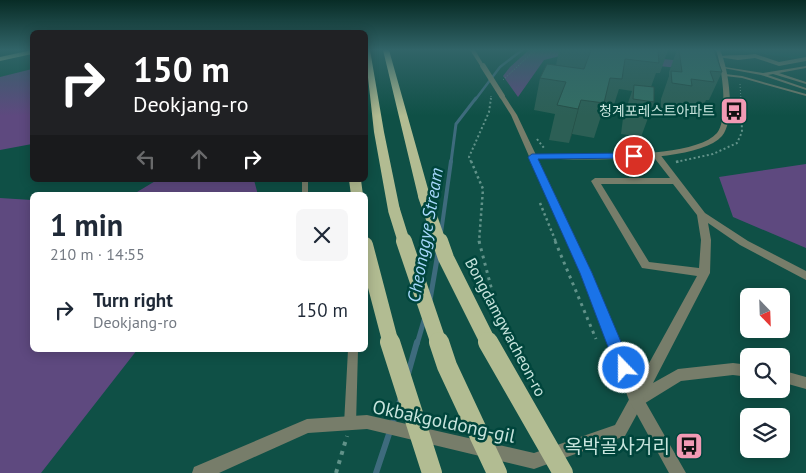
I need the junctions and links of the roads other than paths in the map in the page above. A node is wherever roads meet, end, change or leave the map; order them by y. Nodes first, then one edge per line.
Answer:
1 (370, 72) edge
2 (392, 72) edge
3 (487, 72) edge
4 (726, 72) edge
5 (729, 72) edge
6 (739, 72) edge
7 (773, 72) joint
8 (762, 74) junction
9 (806, 83) edge
10 (806, 89) edge
11 (806, 95) edge
12 (532, 157) junction
13 (660, 159) junction
14 (677, 181) junction
15 (702, 215) junction
16 (368, 258) edge
17 (704, 273) junction
18 (806, 276) edge
19 (353, 352) edge
20 (740, 370) edge
21 (790, 379) edge
22 (806, 383) edge
23 (636, 400) junction
24 (350, 424) junction
25 (200, 473) edge
26 (432, 473) edge
27 (497, 473) edge
28 (563, 473) edge
29 (678, 473) edge

1 - 27 highway, bridge
2 - 28 highway, Bongdamgwacheon-ro, bridge
3 - 12 street, bridge
4 - 13 street
5 - 11 lane
6 - 8 lane
7 - 8 lane
7 - 9 lane
8 - 10 lane
12 - 13 street
12 - 23 street
13 - 14 street
14 - 15 street
14 - 17 street
15 - 17 street
15 - 18 street
16 - 26 highway, bridge
17 - 23 street, Okbakgoldong-gil
19 - 24 lane
20 - 23 street
21 - 22 street
23 - 24 street, Okbakgoldong-gil, bridge
23 - 29 street
24 - 25 street, Okbakgoldong-gil

